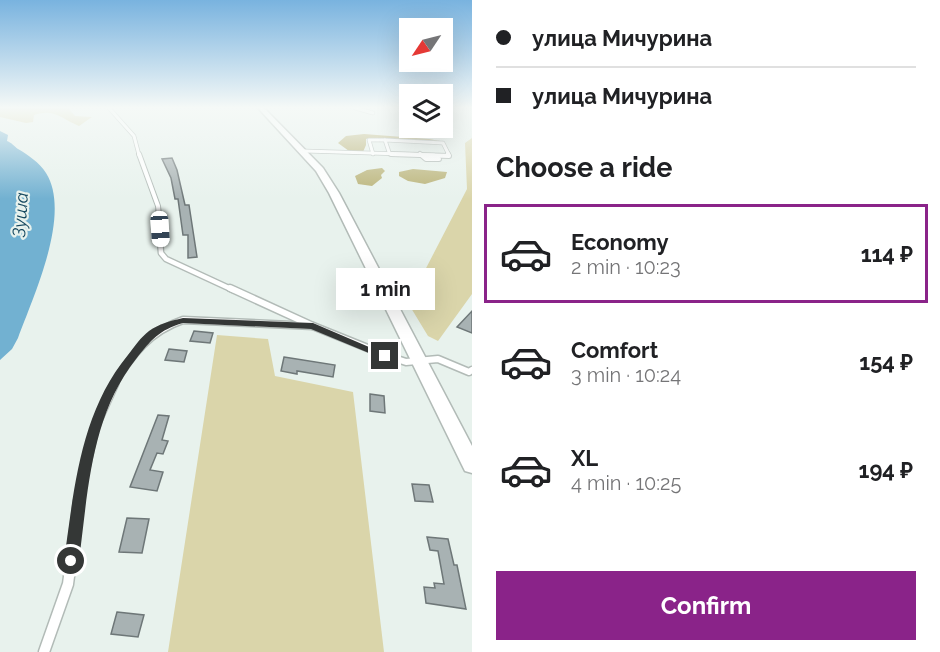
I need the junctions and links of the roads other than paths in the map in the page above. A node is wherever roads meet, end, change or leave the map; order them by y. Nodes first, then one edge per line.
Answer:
1 (135, 138) edge
2 (292, 138) edge
3 (385, 140) junction
4 (305, 151) junction
5 (389, 152) junction
6 (373, 154) junction
7 (420, 154) junction
8 (439, 159) dead end
9 (313, 326) junction
10 (419, 362) junction
11 (471, 372) edge
12 (472, 465) edge
13 (44, 652) edge

1 - 9 lane
2 - 4 street
3 - 5 lane
3 - 6 lane
3 - 7 lane
4 - 6 lane
4 - 10 street
5 - 6 lane
5 - 7 lane
7 - 8 lane
9 - 10 lane
9 - 13 lane
10 - 11 lane
10 - 12 street

